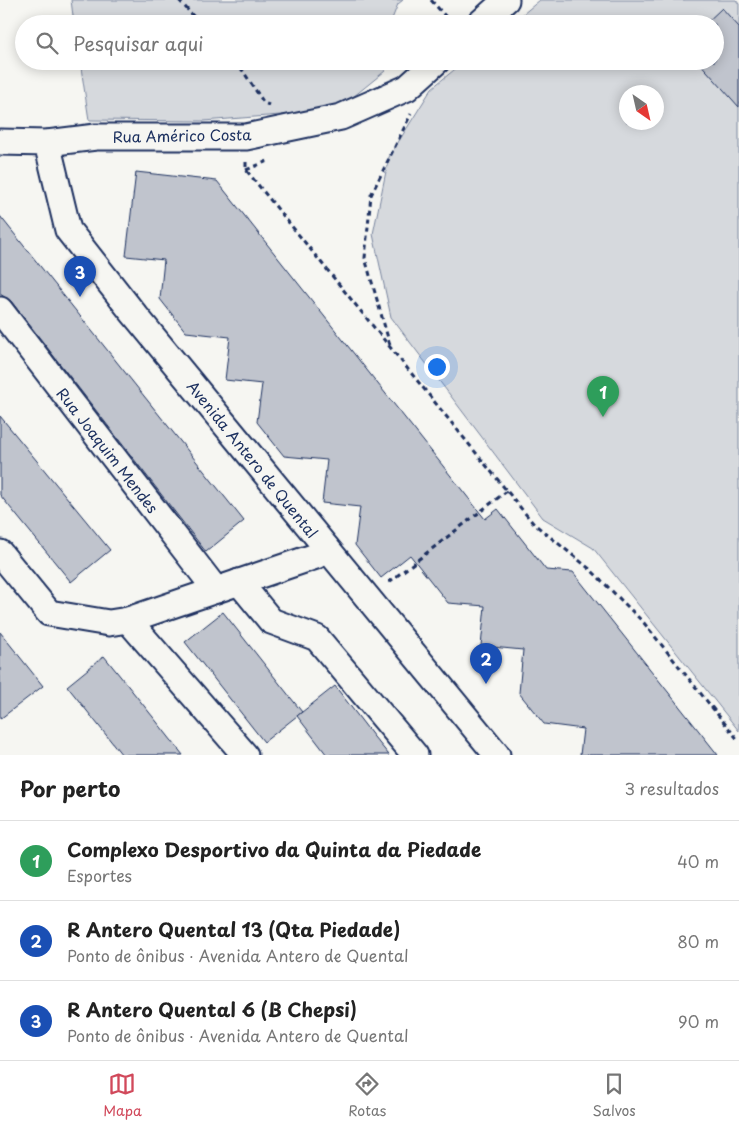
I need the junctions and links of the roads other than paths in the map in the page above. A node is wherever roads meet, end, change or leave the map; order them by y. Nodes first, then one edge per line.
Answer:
1 (506, 0) edge
2 (489, 15) edge
3 (427, 70) edge
4 (0, 142) edge
5 (47, 144) junction
6 (0, 310) edge
7 (327, 549) junction
8 (0, 553) edge
9 (228, 586) junction
10 (128, 620) junction
11 (245, 755) edge
12 (415, 755) edge
13 (497, 755) edge

1 - 2 street
3 - 5 street, Rua Américo Costa
4 - 5 street, Rua Américo Costa
5 - 7 street, Avenida Antero de Quental
6 - 9 street, Rua Joaquim Mendes
7 - 9 street
7 - 13 street, Avenida Antero de Quental
8 - 10 street
9 - 10 street
9 - 12 street, Rua Joaquim Mendes
10 - 11 street

